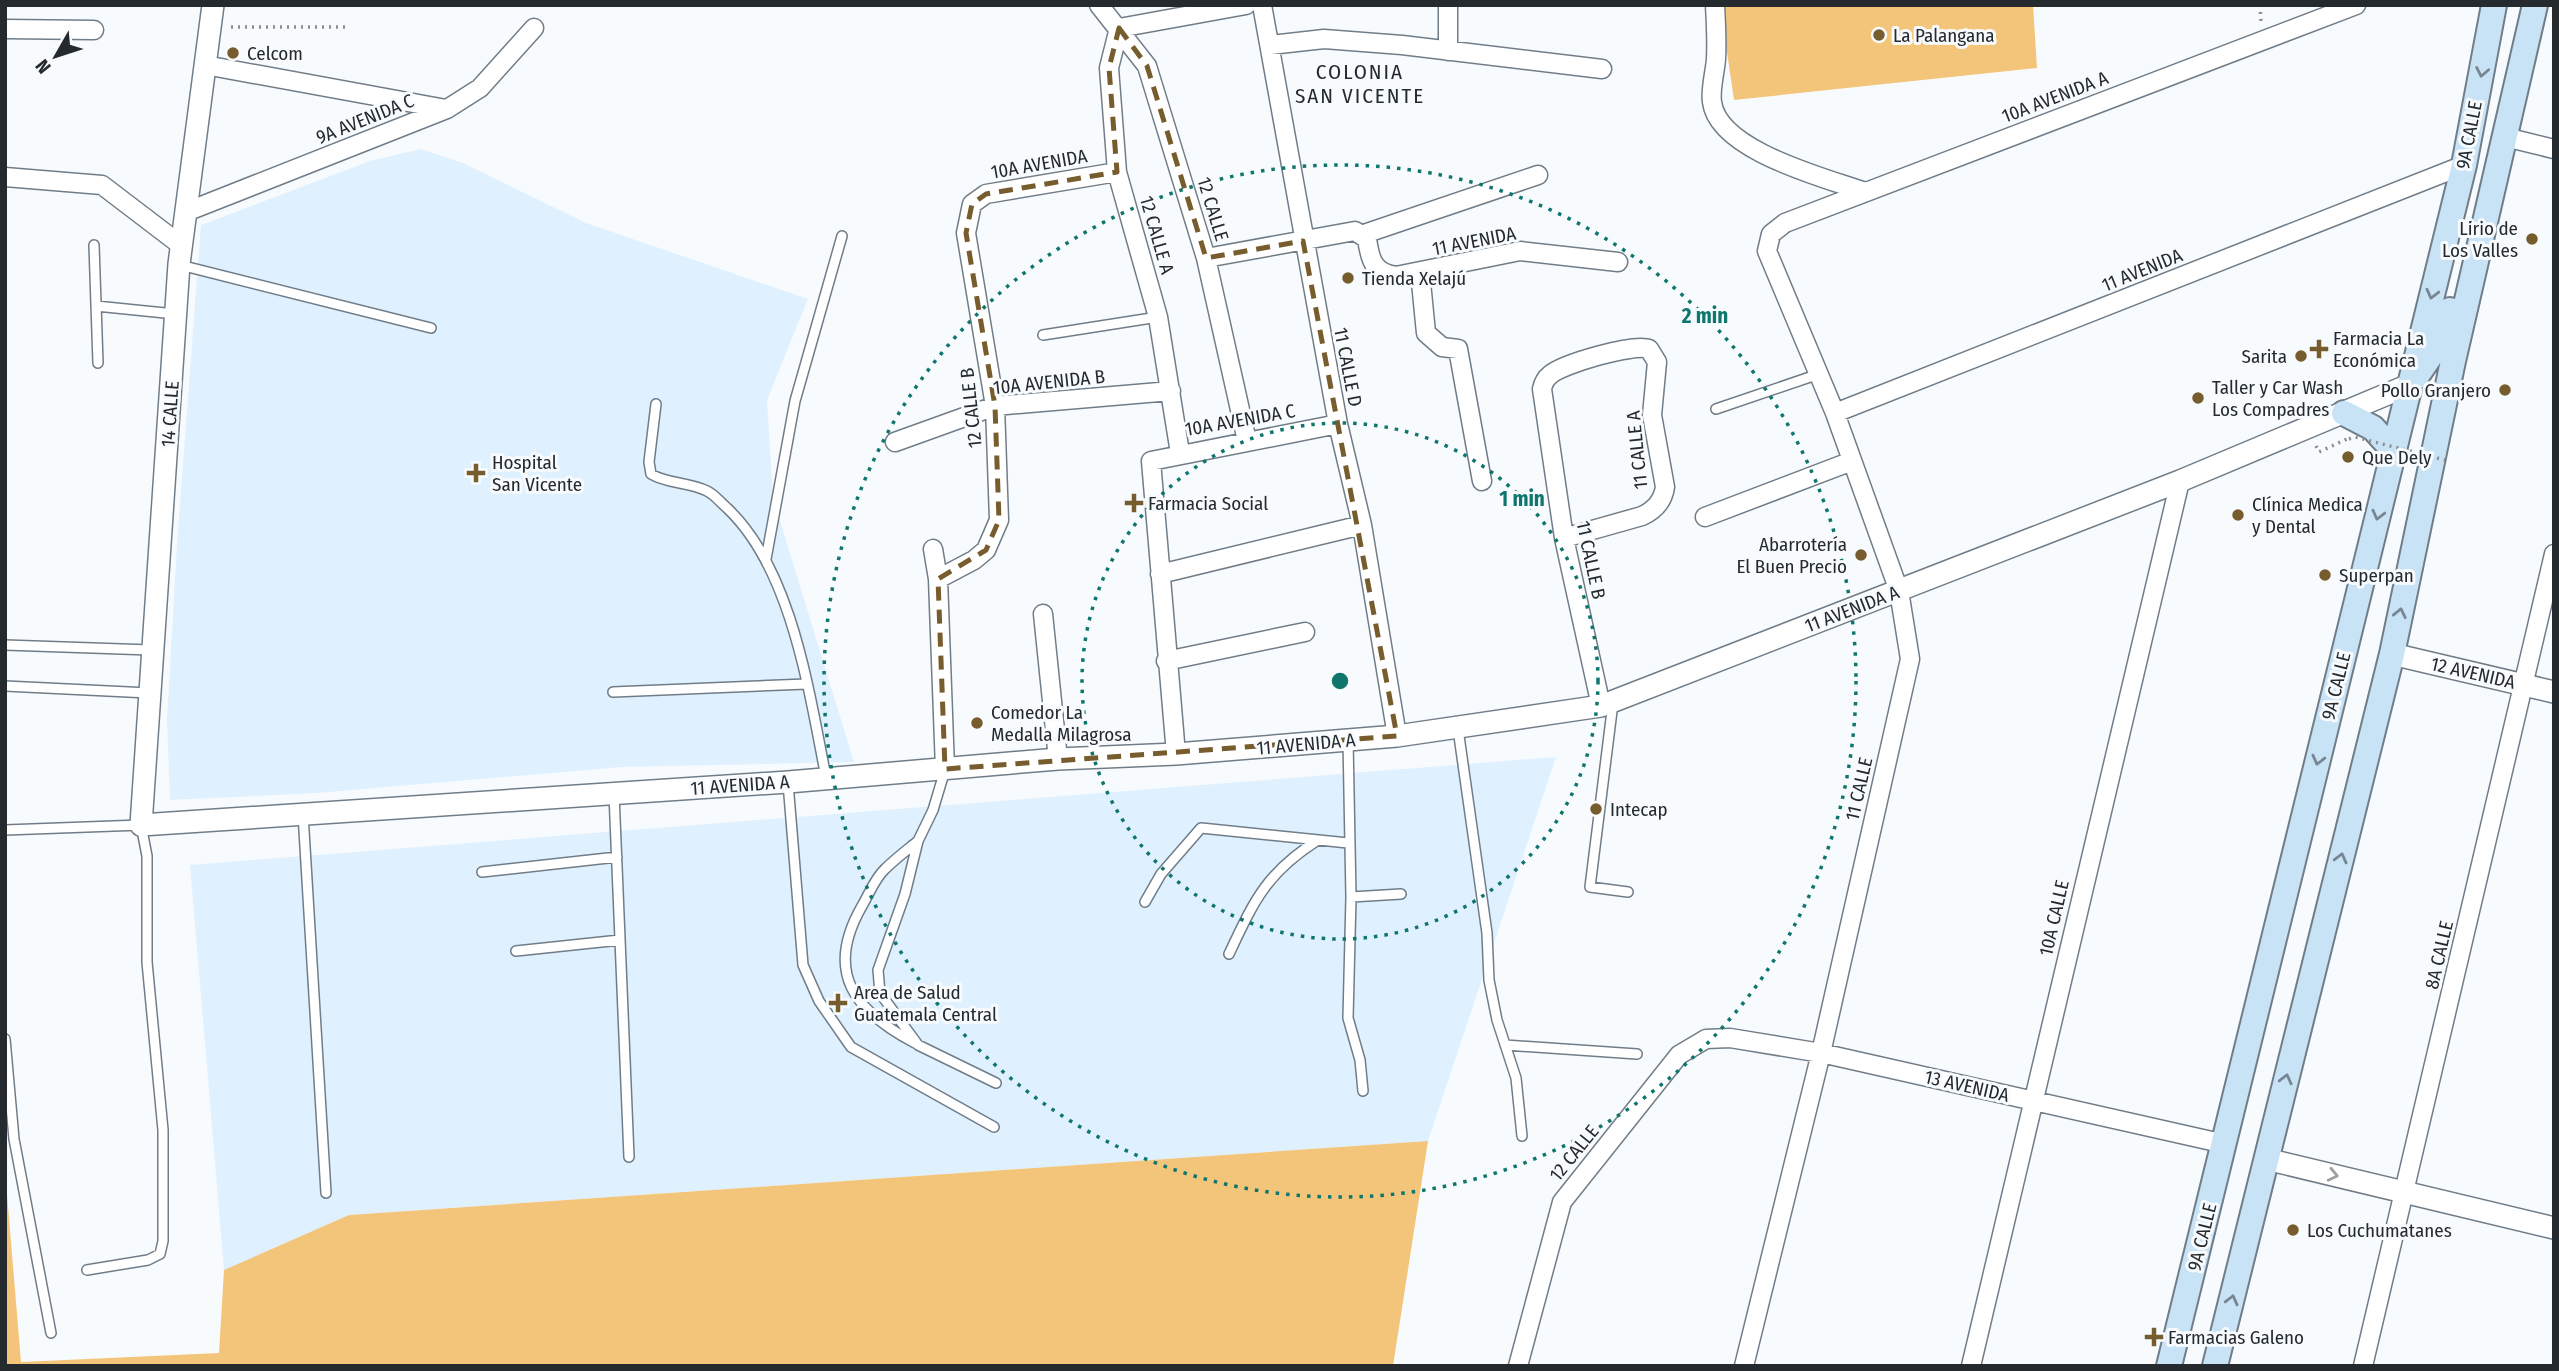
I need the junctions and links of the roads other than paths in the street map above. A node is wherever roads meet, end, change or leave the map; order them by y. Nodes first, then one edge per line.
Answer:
1 (213, 5) edge
2 (1099, 5) edge
3 (1246, 5) edge
4 (1262, 5) edge
5 (1448, 5) edge
6 (1716, 5) edge
7 (2356, 5) edge
8 (2494, 5) edge
9 (2535, 5) edge
10 (534, 28) dead end
11 (1119, 28) junction
12 (5, 29) edge
13 (94, 30) dead end
14 (1270, 45) junction
15 (1448, 51) junction
16 (205, 65) junction
17 (1602, 69) dead end
18 (2520, 70) junction
19 (447, 109) junction
20 (2505, 137) junction
21 (2554, 149) edge
22 (2464, 165) junction
23 (1117, 172) junction
24 (1538, 175) dead end
25 (5, 177) edge
26 (1865, 192) junction
27 (972, 204) joint
28 (186, 212) junction
29 (1364, 234) junction
30 (1771, 234) joint
31 (842, 236) dead end
32 (1303, 241) junction
33 (94, 246) dead end
34 (180, 255) junction
35 (1206, 258) junction
36 (1618, 262) dead end
37 (1420, 272) junction
38 (96, 306) junction
39 (177, 314) junction
40 (1158, 317) junction
41 (431, 328) dead end
42 (1043, 335) dead end
43 (1649, 349) joint
44 (98, 363) dead end
45 (1819, 374) junction
46 (2409, 385) junction
47 (1171, 391) junction
48 (656, 404) dead end
49 (995, 406) junction
50 (1716, 409) dead end
51 (1835, 413) junction
52 (2344, 413) junction
53 (1338, 424) junction
54 (1247, 442) junction
55 (895, 443) dead end
56 (2393, 450) junction
57 (1180, 453) junction
58 (1852, 461) junction
59 (1482, 481) dead end
60 (2180, 481) junction
61 (1705, 517) dead end
62 (1362, 525) junction
63 (1564, 538) junction
64 (933, 549) dead end
65 (2554, 554) edge
66 (766, 559) junction
67 (1160, 574) junction
68 (938, 579) junction
69 (1899, 591) junction
70 (1043, 614) dead end
71 (1305, 632) dead end
72 (5, 645) edge
73 (153, 649) junction
74 (2392, 654) junction
75 (1166, 661) junction
76 (806, 684) junction
77 (2523, 685) junction
78 (5, 686) edge
79 (613, 692) dead end
80 (2554, 692) edge
81 (151, 693) junction
82 (1607, 704) junction
83 (1458, 729) junction
84 (1397, 736) junction
85 (1348, 740) junction
86 (1176, 754) junction
87 (1058, 759) junction
88 (945, 769) junction
89 (826, 779) junction
90 (788, 782) junction
91 (614, 794) junction
92 (303, 814) junction
93 (141, 825) junction
94 (5, 830) edge
95 (1318, 840) junction
96 (918, 841) junction
97 (1348, 843) junction
98 (617, 857) junction
99 (482, 872) dead end
100 (1628, 892) dead end
101 (1401, 894) dead end
102 (1351, 897) junction
103 (1146, 902) dead end
104 (620, 940) junction
105 (516, 951) dead end
106 (1229, 954) dead end
107 (5, 1039) edge
108 (1706, 1039) joint
109 (918, 1045) junction
110 (1505, 1045) junction
111 (1821, 1053) junction
112 (1637, 1054) dead end
113 (996, 1083) dead end
114 (1363, 1091) dead end
115 (2032, 1101) junction
116 (994, 1127) dead end
117 (1522, 1136) dead end
118 (2225, 1144) junction
119 (629, 1157) dead end
120 (2266, 1159) junction
121 (326, 1192) dead end
122 (2405, 1192) junction
123 (2554, 1228) edge
124 (87, 1270) dead end
125 (51, 1333) dead end
126 (1518, 1366) edge
127 (1744, 1366) edge
128 (1970, 1366) edge
129 (2169, 1366) edge
130 (2215, 1366) edge
131 (2363, 1366) edge

1 - 16 street, 14 CALLE
2 - 11 street, 12 CALLE
3 - 11 street
4 - 14 street, 11 CALLE D
5 - 15 street
6 - 26 street
7 - 26 street, 10A AVENIDA A
8 -> 22 main road, 9A CALLE
9 - 18 main road, 9A CALLE
10 - 19 street, 9A AVENIDA C
11 - 23 street, 12 CALLE A
11 - 35 street, 12 CALLE
12 - 13 street
14 - 15 street
14 - 32 street, 11 CALLE D
15 - 17 street
16 - 19 street
16 - 28 street, 14 CALLE
18 - 20 main road, 9A CALLE
18 - 46 main road
19 - 28 street, 9A AVENIDA C
20 - 21 street
74 -> 20 main road, 9A CALLE
22 -> 46 main road, 9A CALLE
22 - 51 street, 11 AVENIDA
23 - 27 street, 10A AVENIDA
23 - 40 street, 12 CALLE A
24 - 29 street
25 - 34 street
26 - 30 street, 10A AVENIDA A
27 - 49 street, 12 CALLE B
28 - 34 street, 14 CALLE
29 - 32 street
29 - 37 street, 11 AVENIDA
30 - 45 street, 11 CALLE
31 - 66 lane
32 - 35 street
32 - 53 street, 11 CALLE D
33 - 38 lane
34 - 39 street, 14 CALLE
34 - 41 lane
35 - 54 street, 12 CALLE
36 - 37 street, 11 AVENIDA
37 - 59 street
38 - 39 lane
38 - 44 lane
39 - 73 street, 14 CALLE
40 - 42 lane
40 - 47 street, 12 CALLE A
43 - 63 street, 11 CALLE A
43 - 63 street, 11 CALLE B
45 - 50 lane
45 - 51 street, 11 CALLE
46 - 52 street, 11 AVENIDA A
46 - 56 main road, 9A CALLE
47 - 49 street, 10A AVENIDA B
47 - 57 street, 12 CALLE A
48 - 66 lane
49 - 55 street, 10A AVENIDA B
49 - 68 street, 12 CALLE B
51 - 58 street, 11 CALLE
52 - 56 main road
52 - 60 street, 11 AVENIDA A
53 - 54 street, 10A AVENIDA C
53 - 62 street, 11 CALLE D
54 - 57 street, 10A AVENIDA C
56 -> 118 main road, 9A CALLE
57 - 67 street, 10A AVENIDA C
58 - 61 street
58 - 69 street, 11 CALLE
60 - 69 street, 11 AVENIDA A
60 - 115 street, 10A CALLE
62 - 67 street
62 - 84 street, 11 CALLE D
63 - 82 street, 11 CALLE B
64 - 68 street
65 - 77 street, 8A CALLE
66 - 76 lane
67 - 75 street
68 - 88 street
69 - 82 street, 11 AVENIDA A
69 - 111 street, 11 CALLE
70 - 87 street
71 - 75 street
72 - 73 lane
73 - 81 street, 14 CALLE
74 - 77 street, 12 AVENIDA
120 -> 74 main road, 9A CALLE
75 - 86 street
76 - 79 lane
76 - 89 lane
77 - 80 street, 12 AVENIDA
77 - 122 street, 8A CALLE
78 - 81 lane
81 - 93 street, 14 CALLE
82 - 83 street, 11 AVENIDA A
82 - 100 lane
83 - 84 street, 11 AVENIDA A
83 - 110 lane
84 - 85 street, 11 AVENIDA A
85 - 86 street, 11 AVENIDA A
85 - 97 lane
86 - 87 street, 11 AVENIDA A
87 - 88 street, 11 AVENIDA A
88 - 89 street, 11 AVENIDA A
88 - 96 lane
89 - 90 street, 11 AVENIDA A
90 - 91 street, 11 AVENIDA A
90 - 116 lane
91 - 92 street, 11 AVENIDA A
91 - 98 lane
92 - 93 street, 11 AVENIDA A
92 - 121 lane
93 - 94 lane
93 - 124 lane
95 - 97 lane
95 - 103 lane
95 - 106 lane
96 - 109 lane
96 - 109 lane
97 - 102 lane
98 - 99 lane
98 - 104 lane
101 - 102 lane
102 - 114 lane
104 - 105 lane
104 - 119 lane
107 - 125 lane
108 - 111 street, 13 AVENIDA
108 - 126 street, 12 CALLE
109 - 113 lane
110 - 112 lane
110 - 117 lane
111 - 115 street, 13 AVENIDA
111 - 127 street, 11 CALLE
115 - 118 street, 13 AVENIDA
115 - 128 street, 10A CALLE
118 - 129 main road, 9A CALLE
120 -> 122 street
130 -> 120 main road, 9A CALLE
122 - 123 street
122 - 131 street, 8A CALLE

